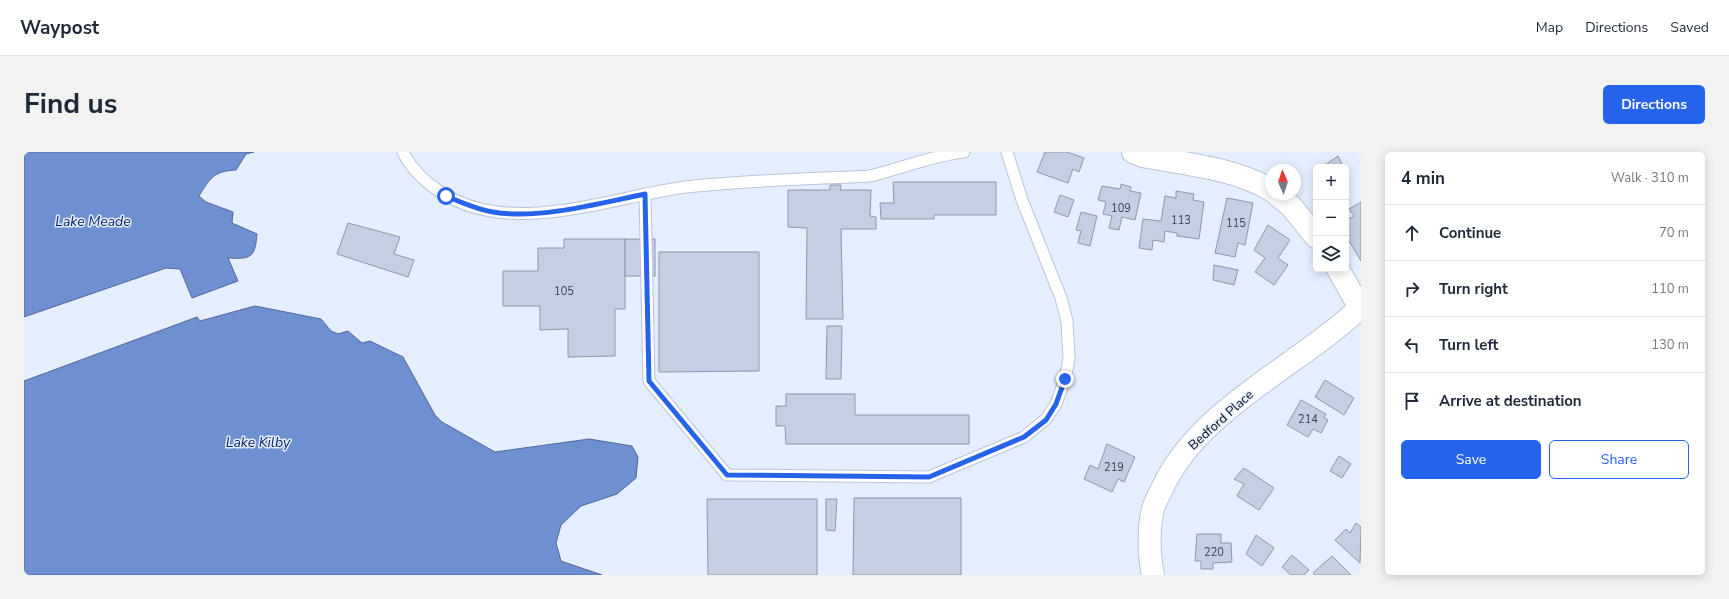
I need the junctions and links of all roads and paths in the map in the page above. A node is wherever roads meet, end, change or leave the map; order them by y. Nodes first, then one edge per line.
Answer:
1 (403, 152) edge
2 (964, 152) edge
3 (1007, 152) edge
4 (1133, 152) edge
5 (1265, 186) edge
6 (645, 194) junction
7 (1284, 200) edge
8 (1315, 236) edge
9 (1340, 272) edge
10 (1360, 308) edge
11 (1153, 575) edge

1 - 6 lane
2 - 6 lane
3 - 6 lane
4 - 5 street
7 - 8 street
9 - 10 street
10 - 11 street, Bedford Place

